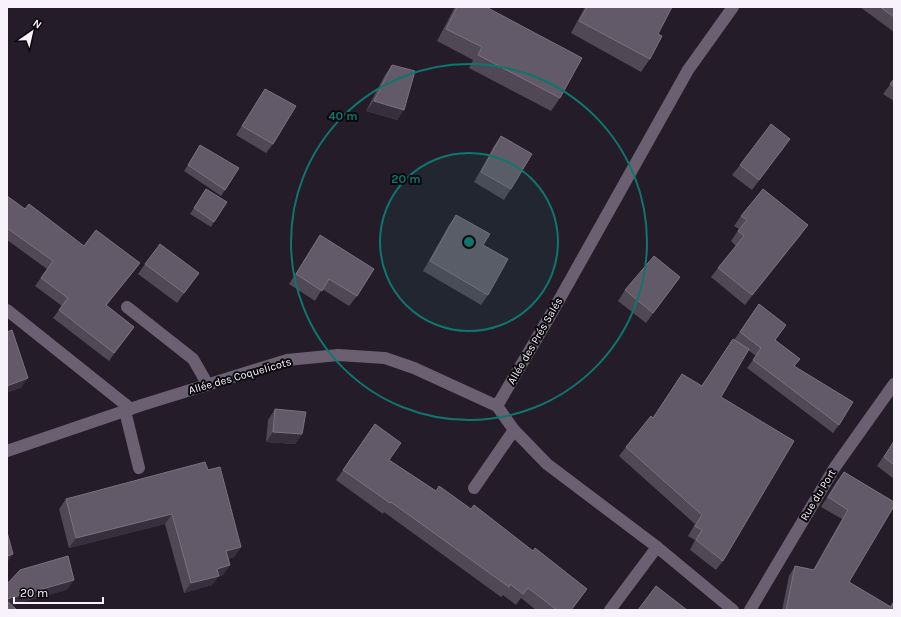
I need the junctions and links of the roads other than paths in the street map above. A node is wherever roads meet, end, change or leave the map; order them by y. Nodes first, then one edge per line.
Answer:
1 (733, 7) edge
2 (128, 307) dead end
3 (7, 310) edge
4 (894, 384) edge
5 (208, 385) junction
6 (497, 406) junction
7 (128, 410) junction
8 (514, 430) junction
9 (7, 451) edge
10 (139, 468) dead end
11 (474, 488) dead end
12 (657, 547) junction
13 (610, 610) edge
14 (733, 610) edge
15 (750, 610) edge

1 - 6 street, Allée des Prés Salés
2 - 5 street
3 - 7 street
4 - 15 street, Rue du Port
5 - 6 street, Allée des Coquelicots
5 - 7 street, Allée des Coquelicots
6 - 8 street
7 - 9 street, Allée des Coquelicots
7 - 10 street
8 - 11 street
8 - 12 street
12 - 13 street
12 - 14 street

